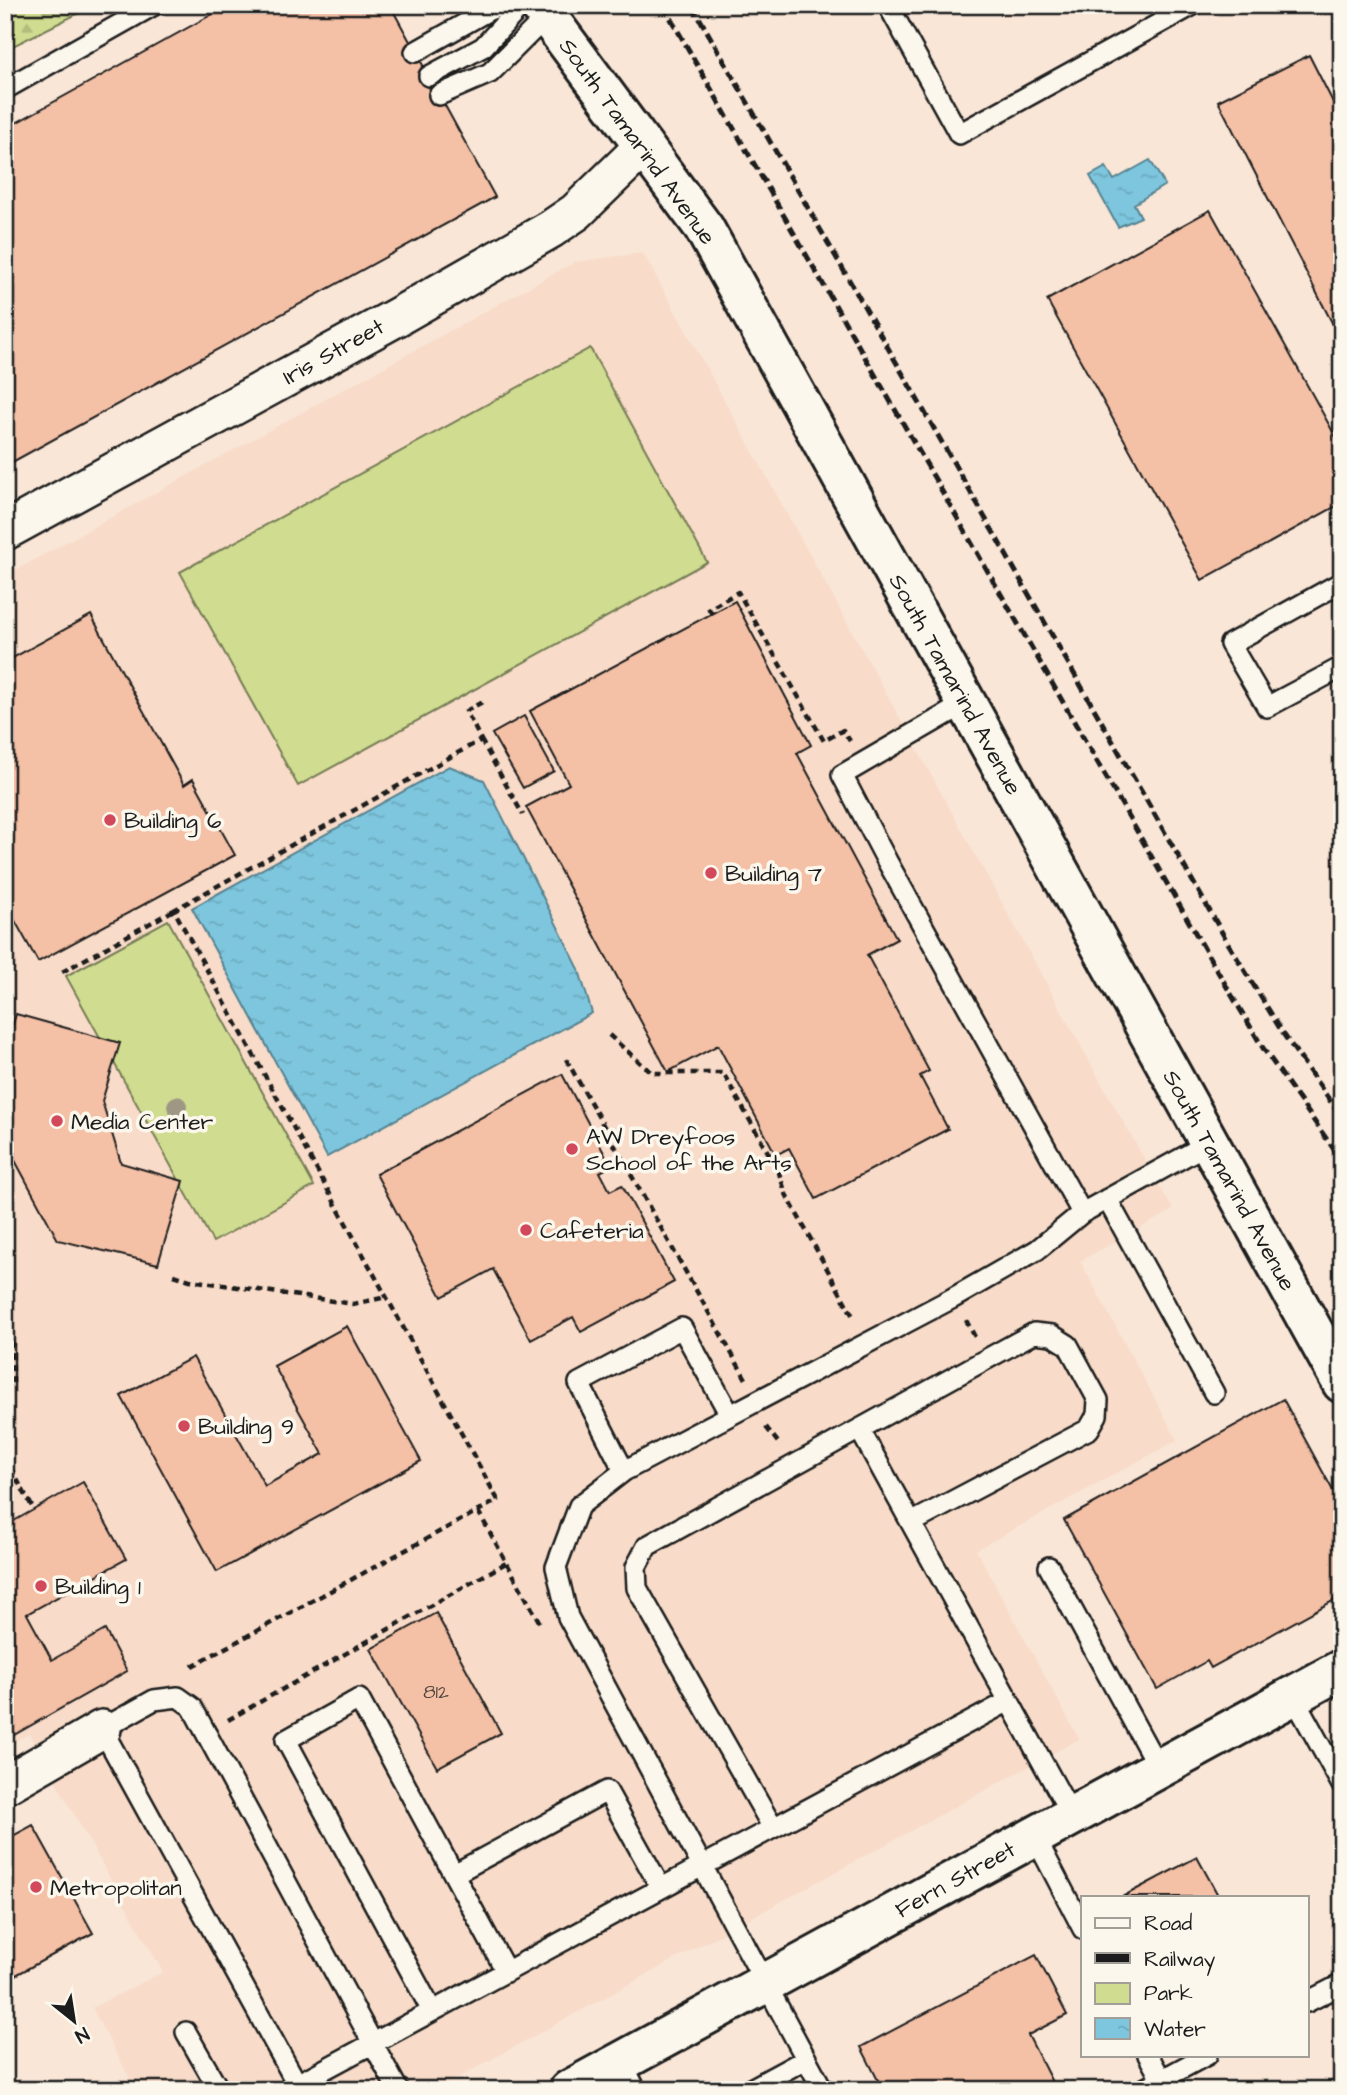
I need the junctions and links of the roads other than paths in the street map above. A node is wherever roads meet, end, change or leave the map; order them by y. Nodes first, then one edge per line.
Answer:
1 (154, 5) edge
2 (503, 5) edge
3 (888, 5) edge
4 (1192, 5) edge
5 (536, 9) edge
6 (415, 52) dead end
7 (429, 76) dead end
8 (5, 89) edge
9 (439, 95) dead end
10 (643, 146) junction
11 (5, 531) edge
12 (1342, 582) edge
13 (1342, 667) edge
14 (966, 703) junction
15 (1209, 1143) junction
16 (1107, 1199) junction
17 (1082, 1213) junction
18 (1342, 1383) edge
19 (1214, 1393) dead end
20 (730, 1415) junction
21 (860, 1430) junction
22 (625, 1471) junction
23 (911, 1523) junction
24 (1049, 1567) dead end
25 (1342, 1669) edge
26 (1293, 1696) junction
27 (1009, 1701) junction
28 (102, 1729) junction
29 (1159, 1769) junction
30 (16, 1779) edge
31 (1342, 1785) edge
32 (1072, 1816) junction
33 (773, 1828) junction
34 (1034, 1835) junction
35 (702, 1866) junction
36 (454, 1874) junction
37 (661, 1888) junction
38 (1081, 1925) edge
39 (506, 1971) junction
40 (766, 1983) junction
41 (1342, 1984) edge
42 (1308, 2001) edge
43 (432, 2011) junction
44 (186, 2032) dead end
45 (373, 2043) junction
46 (1149, 2056) edge
47 (1206, 2056) edge
48 (806, 2059) junction
49 (628, 2076) edge
50 (1164, 2084) edge
51 (292, 2087) edge
52 (219, 2090) edge
53 (398, 2090) edge
54 (569, 2090) edge
55 (749, 2090) edge
56 (823, 2090) edge
57 (1142, 2090) edge

1 - 8 lane
2 - 6 lane
3 - 4 lane
5 - 7 lane
5 - 9 lane
5 - 10 street, South Tamarind Avenue
10 - 11 street, Iris Street
10 - 14 street, South Tamarind Avenue
12 - 13 lane
14 - 15 street, South Tamarind Avenue
14 - 17 lane
15 - 16 lane
15 - 18 street, South Tamarind Avenue
16 - 17 lane
16 - 19 lane
17 - 20 lane
20 - 22 lane
20 - 22 lane
21 - 23 lane
21 - 23 lane
21 - 33 lane
22 - 35 lane
23 - 27 lane
24 - 29 lane
25 - 26 street, Fern Street
26 - 29 street, Fern Street
26 - 31 lane
27 - 32 lane
27 - 33 lane
28 - 30 street
28 - 45 lane
28 - 51 lane
29 - 32 street, Fern Street
32 - 34 street, Fern Street
33 - 35 lane
34 - 38 lane
34 - 40 street, Fern Street
35 - 37 lane
35 - 40 lane
36 - 37 lane
36 - 39 lane
36 - 43 lane
37 - 39 lane
39 - 43 lane
40 - 48 lane
40 - 49 street, Fern Street
41 - 42 lane
43 - 45 lane
44 - 52 lane
45 - 51 lane
45 - 53 lane
46 - 50 lane
47 - 50 lane
48 - 55 lane
48 - 56 lane
49 - 54 street, Fern Street
50 - 57 lane

